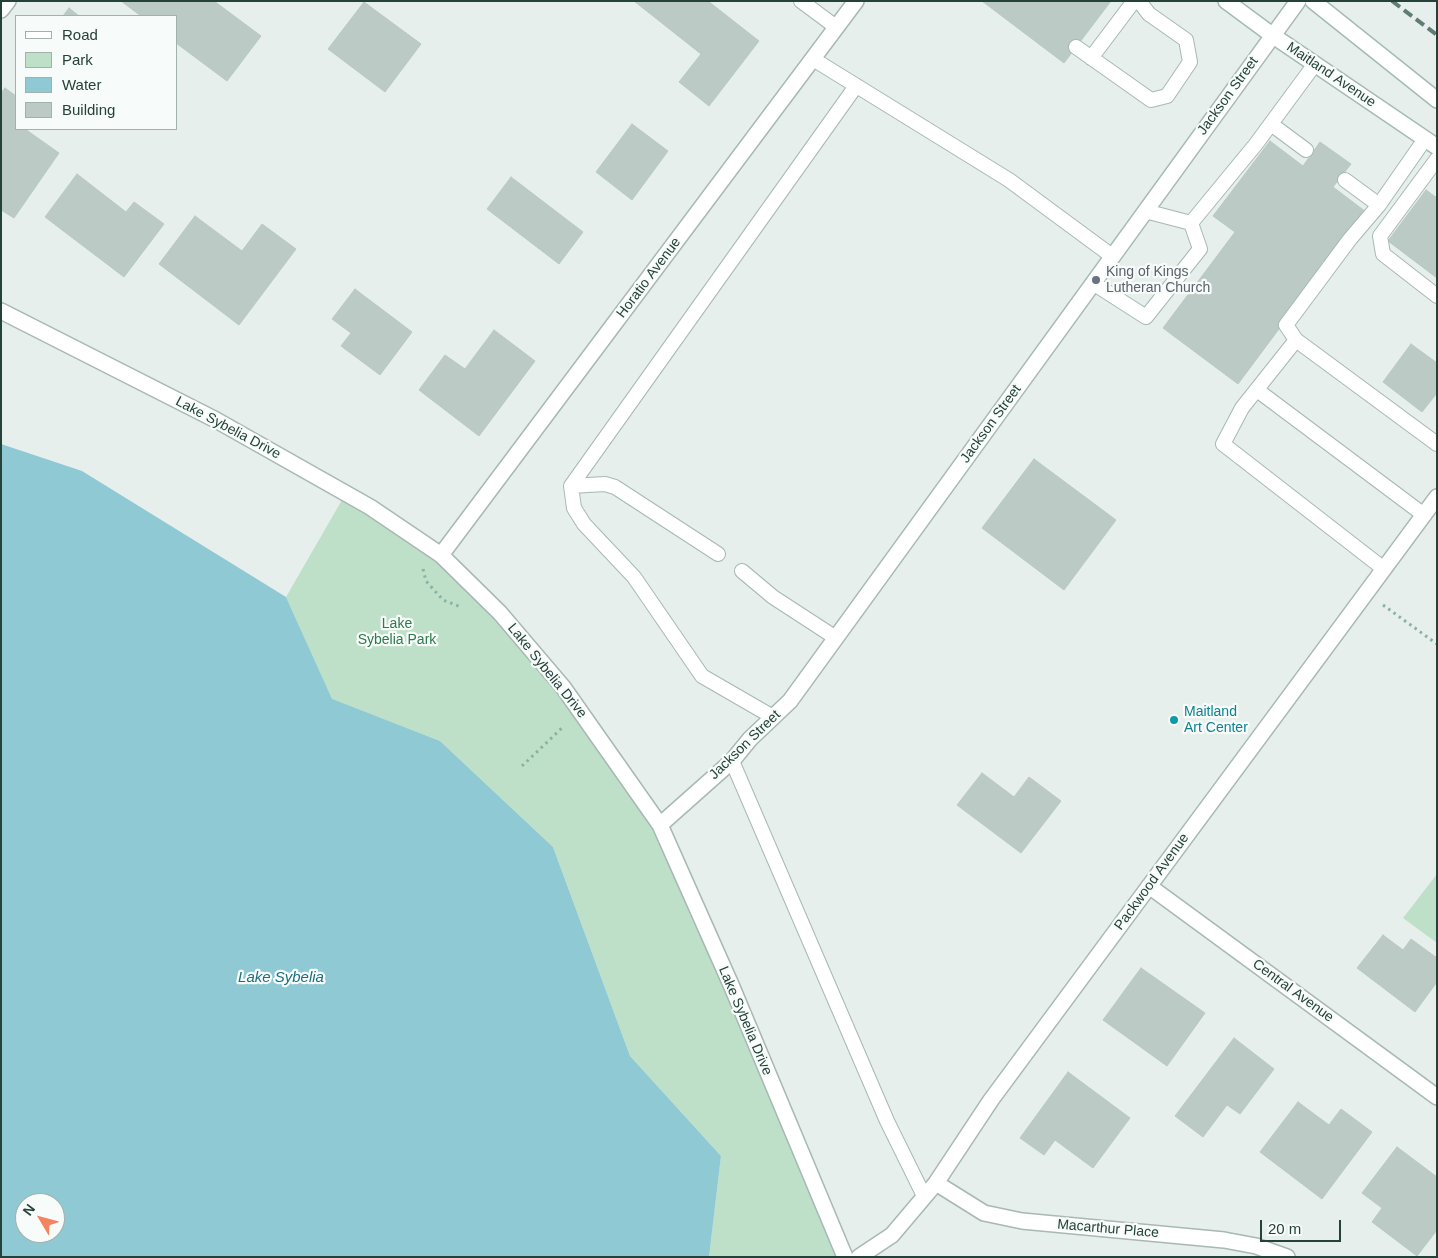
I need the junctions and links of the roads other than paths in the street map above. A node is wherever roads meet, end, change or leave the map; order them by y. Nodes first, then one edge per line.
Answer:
1 (8, 1) edge
2 (801, 1) edge
3 (856, 1) edge
4 (1134, 1) edge
5 (1138, 1) edge
6 (1226, 1) edge
7 (1298, 1) edge
8 (1313, 1) edge
9 (1, 10) edge
10 (836, 28) junction
11 (1272, 35) junction
12 (1076, 47) dead end
13 (1091, 58) junction
14 (813, 59) junction
15 (1315, 64) junction
16 (856, 86) junction
17 (1437, 100) edge
18 (1271, 124) junction
19 (1431, 143) edge
20 (1306, 150) dead end
21 (1437, 159) edge
22 (1345, 180) dead end
23 (1379, 205) junction
24 (1145, 211) junction
25 (1191, 223) junction
26 (1112, 256) junction
27 (1093, 283) junction
28 (1437, 296) edge
29 (1, 311) edge
30 (1296, 340) junction
31 (1257, 390) junction
32 (1437, 444) edge
33 (571, 486) junction
34 (1437, 497) edge
35 (1424, 515) junction
36 (718, 554) dead end
37 (441, 555) junction
38 (1384, 569) junction
39 (742, 571) dead end
40 (836, 638) junction
41 (773, 717) junction
42 (732, 760) junction
43 (660, 824) junction
44 (1149, 886) junction
45 (1437, 1097) edge
46 (936, 1183) junction
47 (924, 1196) junction
48 (844, 1257) edge
49 (859, 1257) edge
50 (1288, 1257) edge

1 - 9 street
2 - 10 lane
3 - 10 street, Horatio Avenue
4 - 13 lane
5 - 13 lane
6 - 11 street, Maitland Avenue
7 - 11 street, Jackson Street
8 - 17 street
10 - 14 street, Horatio Avenue
11 - 15 street, Maitland Avenue
11 - 24 street, Jackson Street
12 - 13 lane
14 - 16 lane
14 - 37 street, Horatio Avenue
15 - 18 lane
15 - 19 street, Maitland Avenue
16 - 26 lane
16 - 33 lane
18 - 20 lane
18 - 25 lane
19 - 23 lane
21 - 28 lane
22 - 23 lane
23 - 30 lane
24 - 25 lane
24 - 26 street, Jackson Street
25 - 27 lane
26 - 27 street, Jackson Street
27 - 40 street, Jackson Street
29 - 37 street, Lake Sybelia Drive
30 - 31 lane
30 - 32 lane
31 - 35 lane
31 - 38 lane
33 - 36 lane
33 - 41 lane
34 - 35 street, Packwood Avenue
35 - 38 street, Packwood Avenue
37 - 43 street, Lake Sybelia Drive
38 - 44 street, Packwood Avenue
39 - 40 lane
40 - 41 street, Jackson Street
41 - 42 street, Jackson Street
42 - 43 street, Jackson Street
42 - 47 lane
43 - 48 street, Lake Sybelia Drive
44 - 45 street, Central Avenue
44 - 46 street, Packwood Avenue
46 - 47 street, Packwood Avenue
46 - 50 street, Macarthur Place
47 - 49 street, Packwood Avenue

